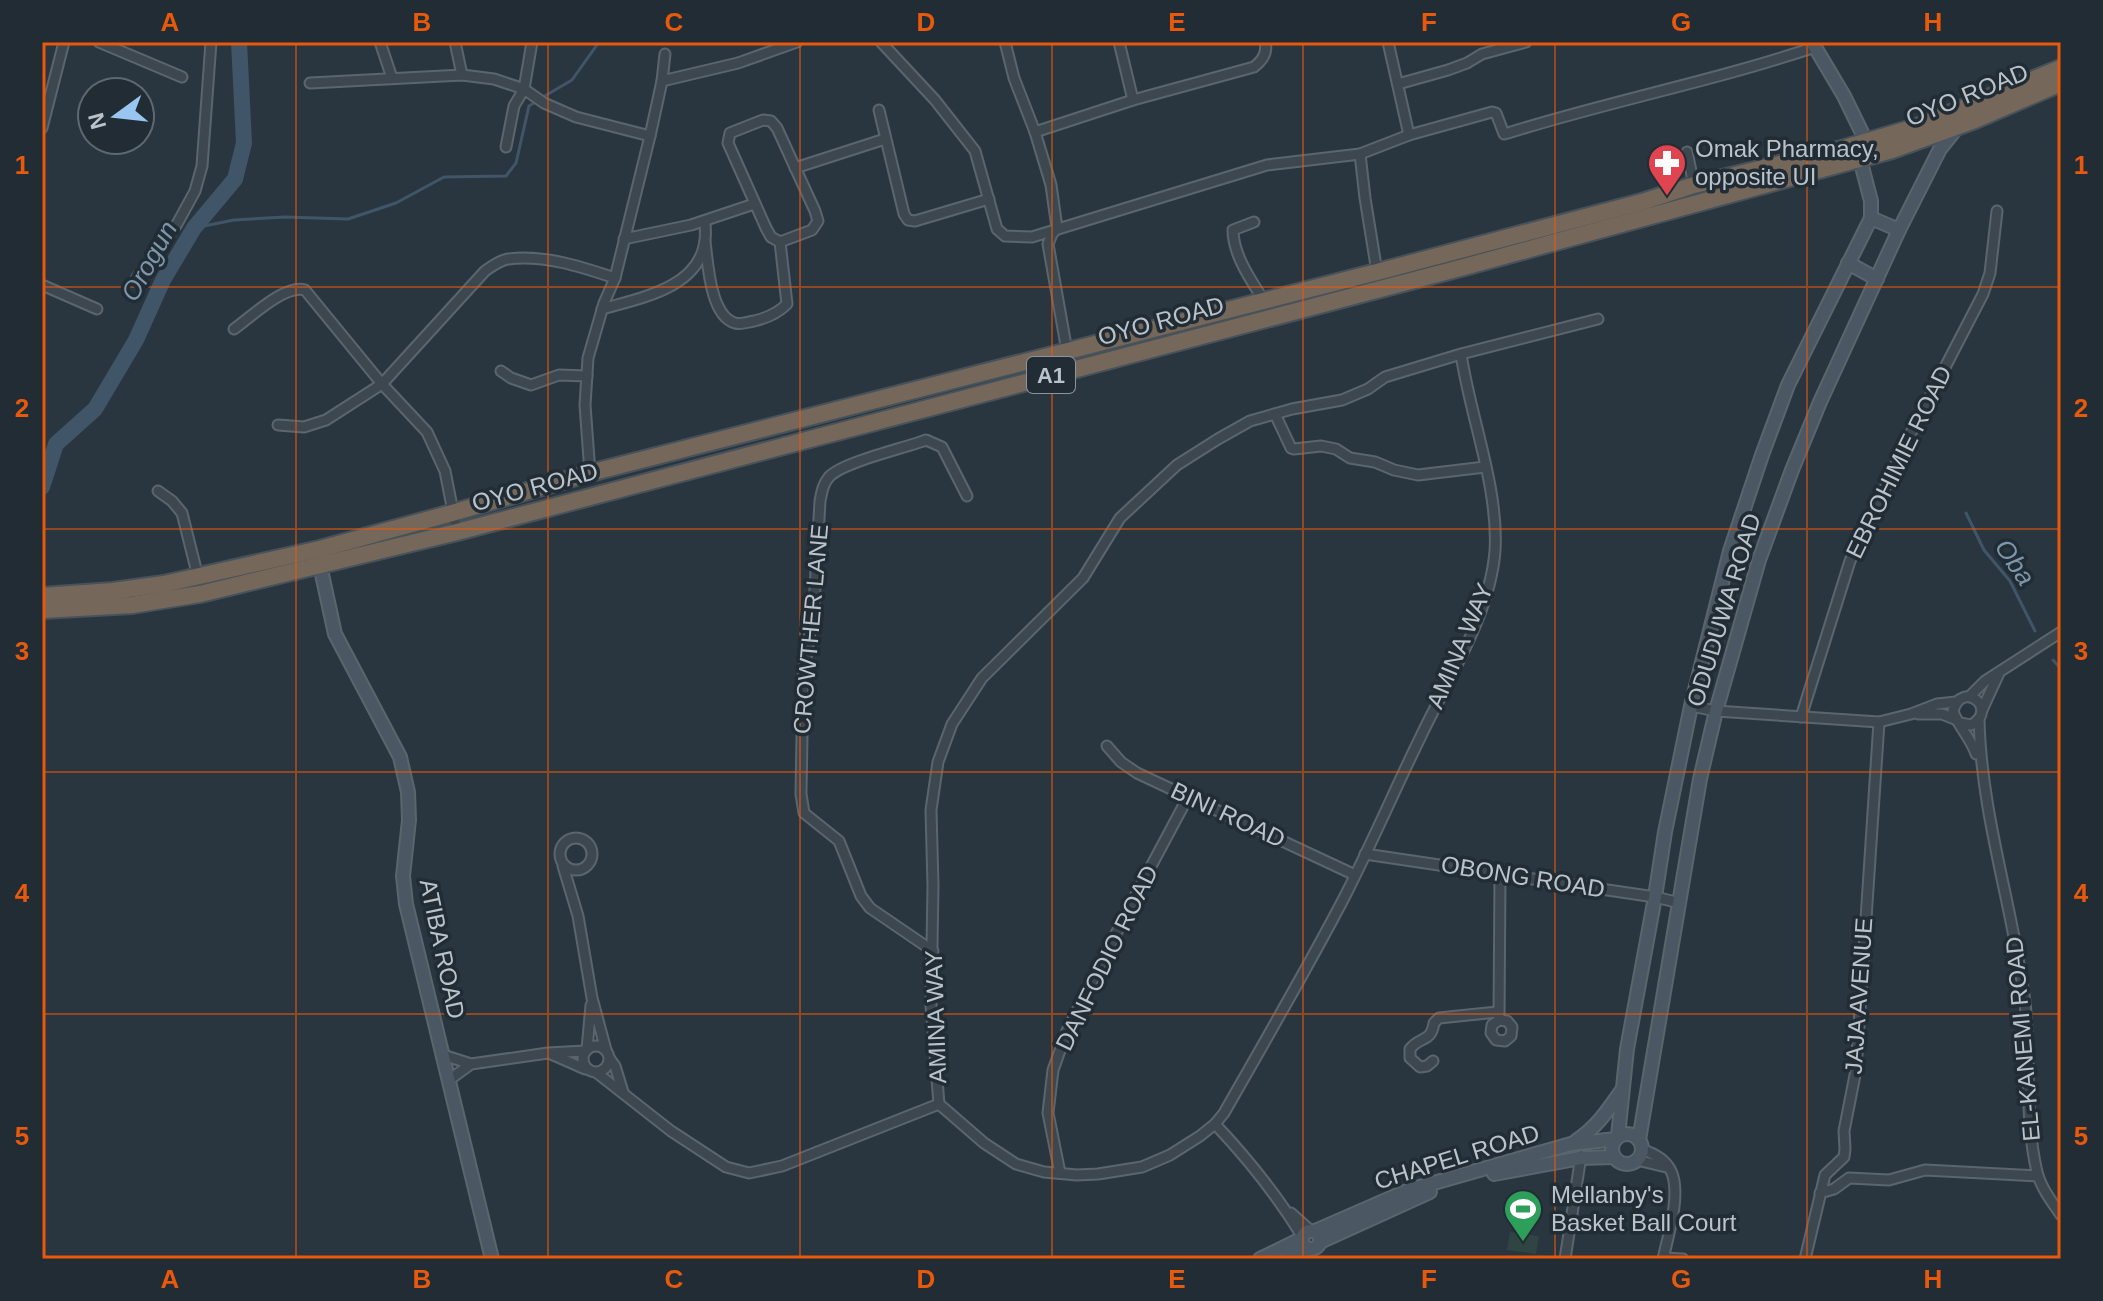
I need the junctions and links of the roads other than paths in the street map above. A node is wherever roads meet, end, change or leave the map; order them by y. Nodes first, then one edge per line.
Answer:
1 (64, 42) edge
2 (99, 42) edge
3 (211, 42) edge
4 (380, 42) edge
5 (455, 42) edge
6 (532, 42) edge
7 (797, 42) edge
8 (1005, 42) edge
9 (1119, 42) edge
10 (1265, 42) edge
11 (1388, 42) edge
12 (1526, 42) edge
13 (888, 44) edge
14 (1814, 45) edge
15 (665, 54) dead end
16 (2061, 56) edge
17 (2061, 68) edge
18 (462, 75) junction
19 (182, 77) dead end
20 (392, 78) junction
21 (662, 81) junction
22 (310, 83) dead end
23 (1398, 84) junction
24 (2022, 85) junction
25 (2055, 86) edge
26 (524, 89) junction
27 (1133, 100) junction
28 (879, 110) dead end
29 (1958, 127) junction
30 (42, 128) edge
31 (1035, 132) junction
32 (1896, 133) junction
33 (1921, 133) junction
34 (1409, 135) junction
35 (650, 136) junction
36 (885, 139) junction
37 (1866, 141) junction
38 (506, 147) dead end
39 (1687, 152) dead end
40 (1360, 154) junction
41 (1860, 159) junction
42 (795, 168) junction
43 (1694, 185) junction
44 (989, 199) junction
45 (754, 204) junction
46 (1997, 211) dead end
47 (1871, 218) junction
48 (705, 221) junction
49 (1254, 222) dead end
50 (1057, 228) junction
51 (1899, 230) junction
52 (624, 239) junction
53 (705, 242) junction
54 (780, 242) junction
55 (1501, 248) junction
56 (1848, 263) junction
57 (1377, 272) junction
58 (615, 278) junction
59 (136, 279) dead end
60 (1877, 279) junction
61 (42, 285) edge
62 (1264, 301) junction
63 (97, 309) dead end
64 (602, 309) junction
65 (1598, 319) dead end
66 (234, 329) dead end
67 (1067, 351) junction
68 (1461, 354) junction
69 (501, 371) dead end
70 (587, 376) junction
71 (382, 384) junction
72 (1275, 414) junction
73 (278, 425) dead end
74 (1485, 467) junction
75 (590, 473) junction
76 (158, 491) dead end
77 (967, 496) dead end
78 (452, 513) junction
79 (457, 532) junction
80 (320, 565) junction
81 (198, 577) junction
82 (164, 592) junction
83 (42, 596) edge
84 (42, 610) edge
85 (2061, 632) edge
86 (1999, 673) junction
87 (1970, 696) junction
88 (1956, 702) junction
89 (1691, 706) junction
90 (1716, 711) junction
91 (1911, 714) junction
92 (1980, 715) junction
93 (1801, 717) junction
94 (1879, 722) junction
95 (1959, 722) junction
96 (1107, 746) dead end
97 (1980, 765) junction
98 (1188, 797) junction
99 (1365, 854) junction
100 (563, 866) dead end
101 (1500, 874) junction
102 (1355, 875) junction
103 (1655, 897) junction
104 (1680, 903) junction
105 (933, 951) junction
106 (592, 998) junction
107 (586, 1050) junction
108 (548, 1053) junction
109 (608, 1054) junction
110 (443, 1055) junction
111 (1433, 1061) dead end
112 (471, 1064) junction
113 (592, 1071) junction
114 (449, 1080) junction
115 (1623, 1087) junction
116 (623, 1092) junction
117 (939, 1104) junction
118 (1215, 1124) junction
119 (1617, 1138) junction
120 (1578, 1143) junction
121 (1640, 1150) junction
122 (1614, 1157) junction
123 (1581, 1158) junction
124 (1060, 1173) junction
125 (2038, 1176) junction
126 (1820, 1193) junction
127 (2061, 1215) edge
128 (1313, 1244) edge
129 (1664, 1258) edge
130 (492, 1259) edge
131 (1260, 1259) edge
132 (1287, 1259) edge
133 (1565, 1259) edge
134 (1683, 1259) edge
135 (1805, 1259) edge

1 - 30 street
2 - 19 street
3 - 59 street
4 - 20 street
5 - 18 street
6 - 26 street
7 - 21 street
8 - 31 street
9 - 27 street
10 - 27 street
11 - 23 street
12 - 23 street
13 - 44 street
14 - 34 street
14 - 37 street
15 - 21 street
16 - 24 highway, A1
17 - 24 highway, A1
18 - 20 street
18 - 26 street
20 - 22 street
21 - 35 street
23 - 34 street
24 - 33 highway, OYO ROAD / A1
25 - 29 highway, OYO ROAD / A1
26 - 35 street
26 - 38 street
27 - 31 street
28 - 36 street
29 - 33 highway, OYO ROAD / A1
29 - 51 street, ODUDUWA ROAD
31 - 50 street
32 - 33 highway, OYO ROAD / A1
32 - 37 highway, OYO ROAD / A1
32 - 41 highway
33 - 41 highway, OYO ROAD / A1
34 - 40 street
35 - 52 street
36 - 42 street
36 - 44 street
37 - 43 highway, OYO ROAD / A1
39 - 43 street
40 - 50 street
40 - 57 street
41 - 47 street
41 - 55 highway, OYO ROAD / A1
42 - 45 street
42 - 54 street
43 - 55 highway, OYO ROAD / A1
44 - 50 street
45 - 48 street
45 - 54 street
46 - 93 street, EBROHIMIE ROAD
47 - 51 street
47 - 56 street, ODUDUWA ROAD
48 - 52 street
48 - 53 street
49 - 62 street
50 - 67 street
51 - 60 street, ODUDUWA ROAD
52 - 58 street
53 - 54 street
53 - 64 street
55 - 57 highway, OYO ROAD / A1
55 - 79 highway, OYO ROAD / A1
56 - 60 street
56 - 89 street, ODUDUWA ROAD
57 - 62 highway, OYO ROAD / A1
58 - 64 street
58 - 71 street
60 - 90 street, ODUDUWA ROAD
61 - 63 street
62 - 67 highway, OYO ROAD / A1
64 - 70 street
65 - 68 street, AMINA WAY
66 - 71 street
67 - 75 highway, OYO ROAD / A1
68 - 72 street, AMINA WAY
68 - 74 street, AMINA WAY
69 - 70 street
70 - 75 street
71 - 73 street
71 - 78 street
72 - 74 street
72 - 105 street, AMINA WAY
74 - 99 street, AMINA WAY
75 - 78 highway, OYO ROAD / A1
76 - 81 street
77 - 105 street, CROWTHER LANE
78 - 79 street
78 - 81 highway, OYO ROAD / A1
79 - 80 highway, OYO ROAD / A1
80 - 82 highway, OYO ROAD / A1
80 - 110 street, ATIBA ROAD
81 - 82 highway, OYO ROAD / A1
82 - 83 highway, OYO ROAD / A1
82 - 84 highway, OYO ROAD / A1
85 - 86 street
86 - 87 street
86 - 92 street
87 - 88 street
87 - 92 street
88 - 91 street
88 - 95 street
89 - 90 street
89 - 103 street, ODUDUWA ROAD
90 - 93 street
90 - 104 street, ODUDUWA ROAD
91 - 94 street
91 - 95 street
92 - 95 street
92 - 97 street, EL-KANEMI ROAD
93 - 94 street
94 - 126 street, JAJA AVENUE
95 - 97 street, EL-KANEMI ROAD
96 - 98 street, BINI ROAD
97 - 125 street, EL-KANEMI ROAD
98 - 102 street, BINI ROAD
98 - 124 street, DANFODIO ROAD
99 - 101 street, OBONG ROAD
99 - 102 street, AMINA WAY
100 - 106 street
101 - 103 street, OBONG ROAD
101 - 111 street
102 - 118 street, AMINA WAY
103 - 104 street, OBONG ROAD
103 - 115 street, ODUDUWA ROAD
104 - 121 street, ODUDUWA ROAD
105 - 117 street, AMINA WAY
106 - 107 street
106 - 109 street
107 - 108 street
107 - 109 street
107 - 113 street
108 - 112 street
108 - 113 street
109 - 113 street
109 - 116 street
110 - 112 street
110 - 114 street, ATIBA ROAD
112 - 114 street
113 - 116 street
114 - 130 street, ATIBA ROAD
115 - 119 street, ODUDUWA ROAD
115 - 120 street
116 - 117 street
117 - 124 street, AMINA WAY
118 - 124 street, AMINA WAY
118 - 128 street
119 - 120 street, CHAPEL ROAD
119 - 121 street
119 - 122 street
120 - 123 street
120 - 128 street, CHAPEL ROAD
121 - 122 street
121 - 129 street
122 - 123 street, CHAPEL ROAD
123 - 128 street, CHAPEL ROAD
123 - 133 street
125 - 126 street
125 - 127 street, EL-KANEMI ROAD
126 - 135 street, JAJA AVENUE
128 - 131 street, CHAPEL ROAD
128 - 132 street, CHAPEL ROAD
129 - 134 street

